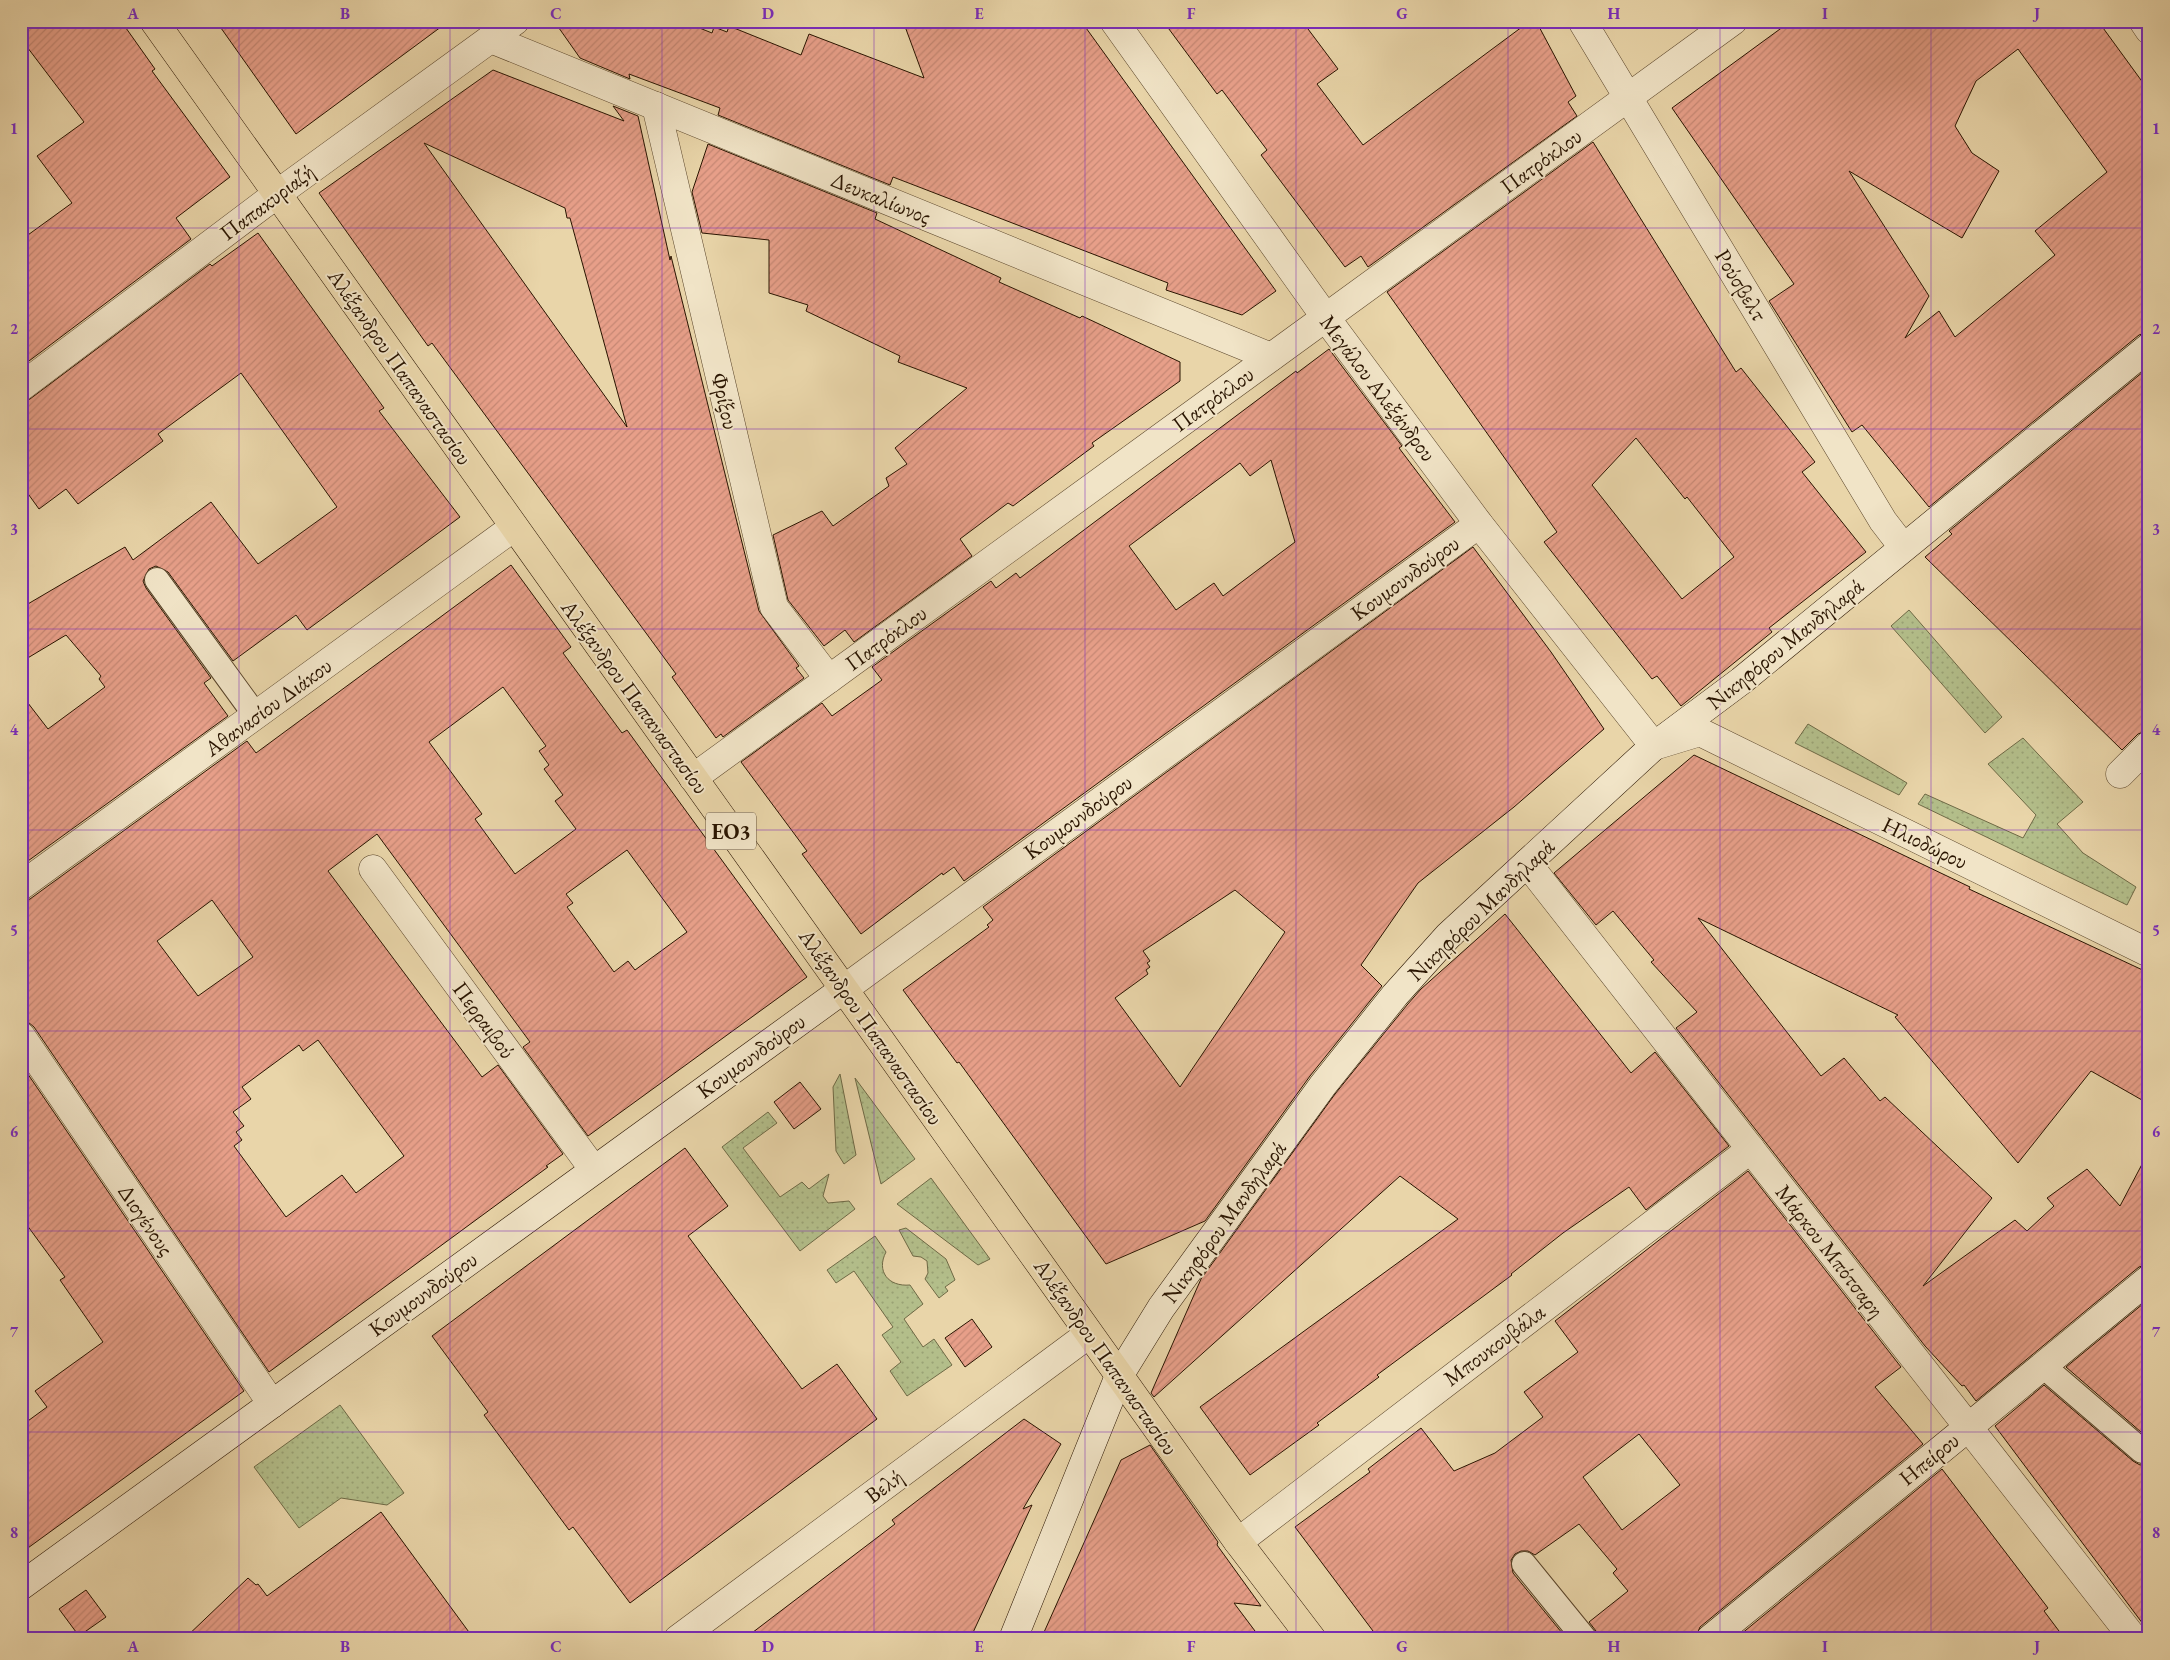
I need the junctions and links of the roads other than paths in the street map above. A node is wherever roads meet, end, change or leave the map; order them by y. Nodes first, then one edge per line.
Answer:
1 (154, 21) edge
2 (515, 21) edge
3 (1114, 21) edge
4 (1582, 21) edge
5 (1733, 21) edge
6 (2143, 21) edge
7 (2149, 30) edge
8 (491, 39) junction
9 (1628, 98) junction
10 (656, 106) junction
11 (276, 194) junction
12 (1326, 318) junction
13 (2149, 347) edge
14 (1271, 357) junction
15 (21, 387) edge
16 (1479, 524) junction
17 (514, 527) junction
18 (1903, 547) junction
19 (157, 580) dead end
20 (829, 679) junction
21 (256, 716) junction
22 (1700, 722) junction
23 (2149, 745) edge
24 (1654, 746) junction
25 (2120, 774) dead end
26 (693, 778) junction
27 (1527, 864) junction
28 (373, 869) dead end
29 (21, 886) edge
30 (2149, 953) edge
31 (844, 988) junction
32 (21, 1036) edge
33 (1750, 1149) junction
34 (594, 1170) junction
35 (2149, 1279) edge
36 (1089, 1334) junction
37 (2042, 1366) junction
38 (1119, 1376) junction
39 (272, 1404) junction
40 (1968, 1427) junction
41 (2142, 1451) dead end
42 (1238, 1542) junction
43 (1524, 1564) dead end
44 (21, 1586) edge
45 (678, 1639) edge
46 (1013, 1639) edge
47 (1312, 1639) edge
48 (1585, 1639) edge
49 (1710, 1639) edge
50 (2134, 1639) edge

1 - 11 main road, Αλέξανδρου Παπαναστασίου / ΕΟ3
2 - 8 street, Παπακυριαζή
3 - 12 street, Μεγάλου Αλεξάνδρου
4 - 9 street, Ρούσβελτ
5 - 9 street, Πατρόκλου
6 - 7 street
8 - 10 street, Δευκαλίωνος
8 - 11 street, Παπακυριαζή
9 - 12 street, Πατρόκλου
9 - 18 street, Ρούσβελτ
10 - 14 street, Δευκαλίωνος
10 - 20 street, Φρίξου
11 - 15 street, Παπακυριαζή
11 - 17 main road, Αλέξανδρου Παπαναστασίου / ΕΟ3
12 - 14 street, Πατρόκλου
12 - 16 street, Μεγάλου Αλεξάνδρου
13 - 18 street, Νικηφόρου Μανδηλαρά
14 - 20 street, Πατρόκλου
16 - 24 street, Μεγάλου Αλεξάνδρου
16 - 31 street, Κουμουνδούρου
17 - 21 street, Αθανασίου Διάκου
17 - 26 main road, Αλέξανδρου Παπαναστασίου / ΕΟ3
18 - 22 street, Νικηφόρου Μανδηλαρά
19 - 21 lane
20 - 26 street, Πατρόκλου
21 - 29 street, Αθανασίου Διάκου
22 - 24 street, Νικηφόρου Μανδηλαρά
22 - 30 street, Ηλιοδώρου
23 - 25 street
24 - 27 street, Νικηφόρου Μανδηλαρά
26 - 31 main road, Αλέξανδρου Παπαναστασίου / ΕΟ3
27 - 33 street, Μάρκου Μπότσαρη
27 - 38 street, Νικηφόρου Μανδηλαρά
28 - 34 street, Περραιβού
31 - 34 street, Κουμουνδούρου
31 - 36 main road, Αλέξανδρου Παπαναστασίου / ΕΟ3
32 - 39 street, Διογένους
33 - 40 street, Μάρκου Μπότσαρη
33 - 42 street, Μπουκουβάλα
34 - 39 street, Κουμουνδούρου
35 - 37 street, Ηπείρου
36 - 38 main road, Αλέξανδρου Παπαναστασίου / ΕΟ3
36 - 45 street, Βελή
37 - 40 street, Ηπείρου
37 - 41 lane
38 - 42 main road, Αλέξανδρου Παπαναστασίου / ΕΟ3
38 - 46 street, Νικηφόρου Μανδηλαρά
39 - 44 street, Κουμουνδούρου
40 - 49 street, Ηπείρου
40 - 50 street, Μάρκου Μπότσαρη
42 - 47 main road, Αλέξανδρου Παπαναστασίου / ΕΟ3
43 - 48 lane

